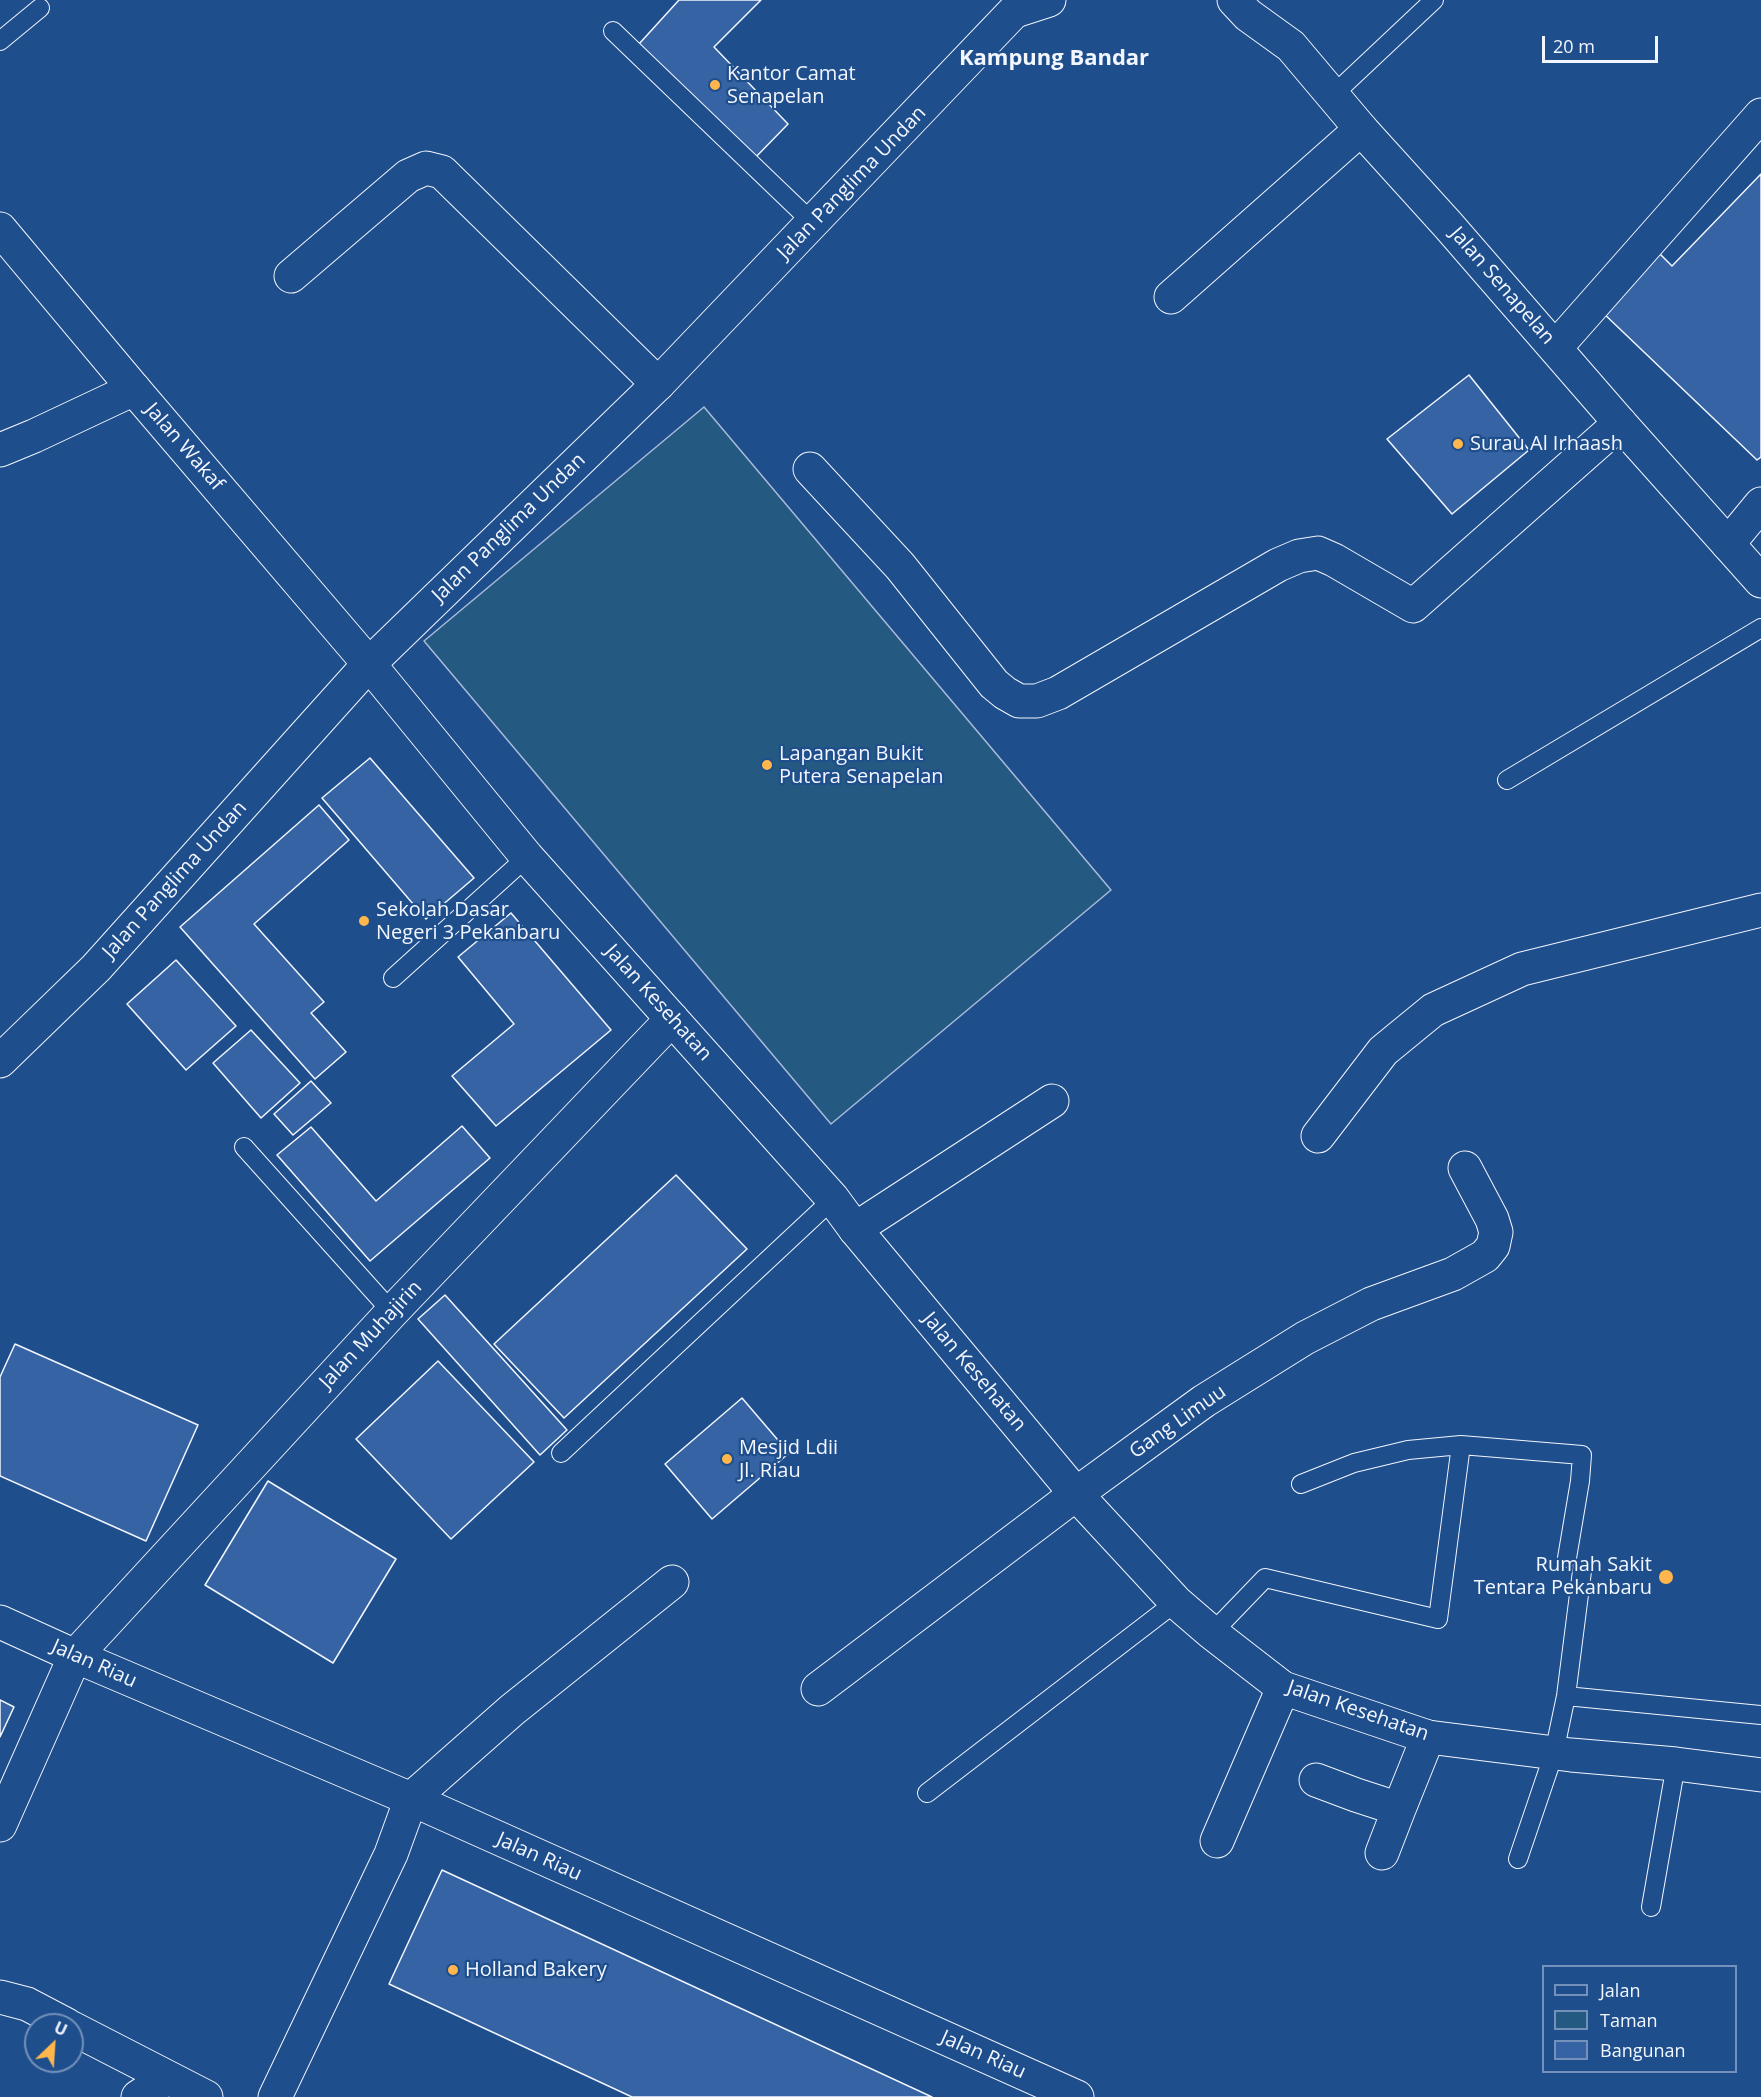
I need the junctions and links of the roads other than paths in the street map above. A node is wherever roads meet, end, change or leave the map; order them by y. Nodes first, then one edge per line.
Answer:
1 (1049, 0) edge
2 (1234, 0) edge
3 (1267, 0) edge
4 (1434, 0) edge
5 (1020, 6) edge
6 (40, 8) dead end
7 (613, 32) dead end
8 (0, 41) edge
9 (1291, 46) junction
10 (1334, 95) junction
11 (1761, 116) edge
12 (1361, 129) junction
13 (813, 223) junction
14 (0, 230) edge
15 (291, 276) dead end
16 (1171, 297) dead end
17 (1556, 347) junction
18 (658, 384) junction
19 (134, 389) junction
20 (1620, 423) junction
21 (0, 450) edge
22 (810, 469) dead end
23 (1761, 504) edge
24 (1728, 544) junction
25 (1761, 581) edge
26 (1761, 628) edge
27 (369, 664) junction
28 (1507, 780) dead end
29 (527, 857) junction
30 (1761, 910) edge
31 (393, 978) dead end
32 (672, 1019) junction
33 (0, 1061) edge
34 (1052, 1101) dead end
35 (1318, 1136) dead end
36 (244, 1147) dead end
37 (1466, 1168) dead end
38 (833, 1199) junction
39 (855, 1229) junction
40 (392, 1312) junction
41 (1461, 1445) junction
42 (561, 1453) dead end
43 (1301, 1484) dead end
44 (1076, 1494) junction
45 (1567, 1557) dead end
46 (1582, 1571) dead end
47 (672, 1582) dead end
48 (1176, 1602) junction
49 (0, 1622) edge
50 (1212, 1633) junction
51 (75, 1656) junction
52 (1283, 1688) junction
53 (818, 1689) dead end
54 (1566, 1696) junction
55 (1761, 1715) edge
56 (1428, 1737) junction
57 (1554, 1753) junction
58 (1676, 1764) junction
59 (1761, 1775) edge
60 (1316, 1780) dead end
61 (927, 1793) dead end
62 (411, 1799) junction
63 (1399, 1809) junction
64 (0, 1824) edge
65 (1217, 1841) dead end
66 (1382, 1853) dead end
67 (1518, 1859) dead end
68 (1651, 1907) dead end
69 (0, 1997) edge
70 (44, 2013) edge
71 (84, 2034) edge
72 (167, 2078) junction
73 (138, 2097) edge
74 (206, 2097) edge
75 (275, 2097) edge
76 (1077, 2097) edge

1 - 5 street
2 - 9 street, Jalan Senapelan
3 - 9 street
4 - 10 lane
5 - 13 street, Jalan Panglima Undan
6 - 8 lane
7 - 13 lane
9 - 10 street, Jalan Senapelan
10 - 12 street, Jalan Senapelan
11 - 17 street
12 - 16 street
12 - 17 street, Jalan Senapelan
13 - 18 street, Jalan Panglima Undan
14 - 19 street, Jalan Wakaf
15 - 18 street
17 - 20 street, Jalan Senapelan
18 - 27 street, Jalan Panglima Undan
19 - 21 street
19 - 27 street, Jalan Wakaf
20 - 22 street
20 - 24 street, Jalan Senapelan
23 - 24 street
24 - 25 street, Jalan Senapelan
26 - 28 lane
27 - 29 street, Jalan Kesehatan
27 - 33 street, Jalan Panglima Undan
29 - 31 lane
29 - 32 street, Jalan Kesehatan
30 - 35 street
32 - 38 street, Jalan Kesehatan
32 - 40 street, Jalan Muhajirin
34 - 39 street
36 - 40 lane
37 - 44 street, Gang Limuu
38 - 39 street, Jalan Kesehatan
38 - 42 lane
39 - 44 street, Jalan Kesehatan
40 - 51 street, Jalan Muhajirin
41 - 43 lane
41 - 45 lane
41 - 50 lane
44 - 48 street, Jalan Kesehatan
44 - 53 street, Gang Limuu
46 - 54 lane
47 - 62 street
48 - 50 street, Jalan Kesehatan
48 - 61 lane
49 - 51 street, Jalan Riau
50 - 52 street, Jalan Kesehatan
51 - 62 street, Jalan Riau
51 - 64 street, Jalan Muhajirin
52 - 56 street, Jalan Kesehatan
52 - 65 street
54 - 55 lane
54 - 57 lane
56 - 57 street, Jalan Kesehatan
56 - 63 street
57 - 58 street, Jalan Kesehatan
57 - 67 lane
58 - 59 street, Jalan Kesehatan
58 - 68 lane
60 - 63 street
62 - 75 street
62 - 76 street, Jalan Riau
63 - 66 street
69 - 70 street
71 - 72 street
72 - 73 street
72 - 74 street

